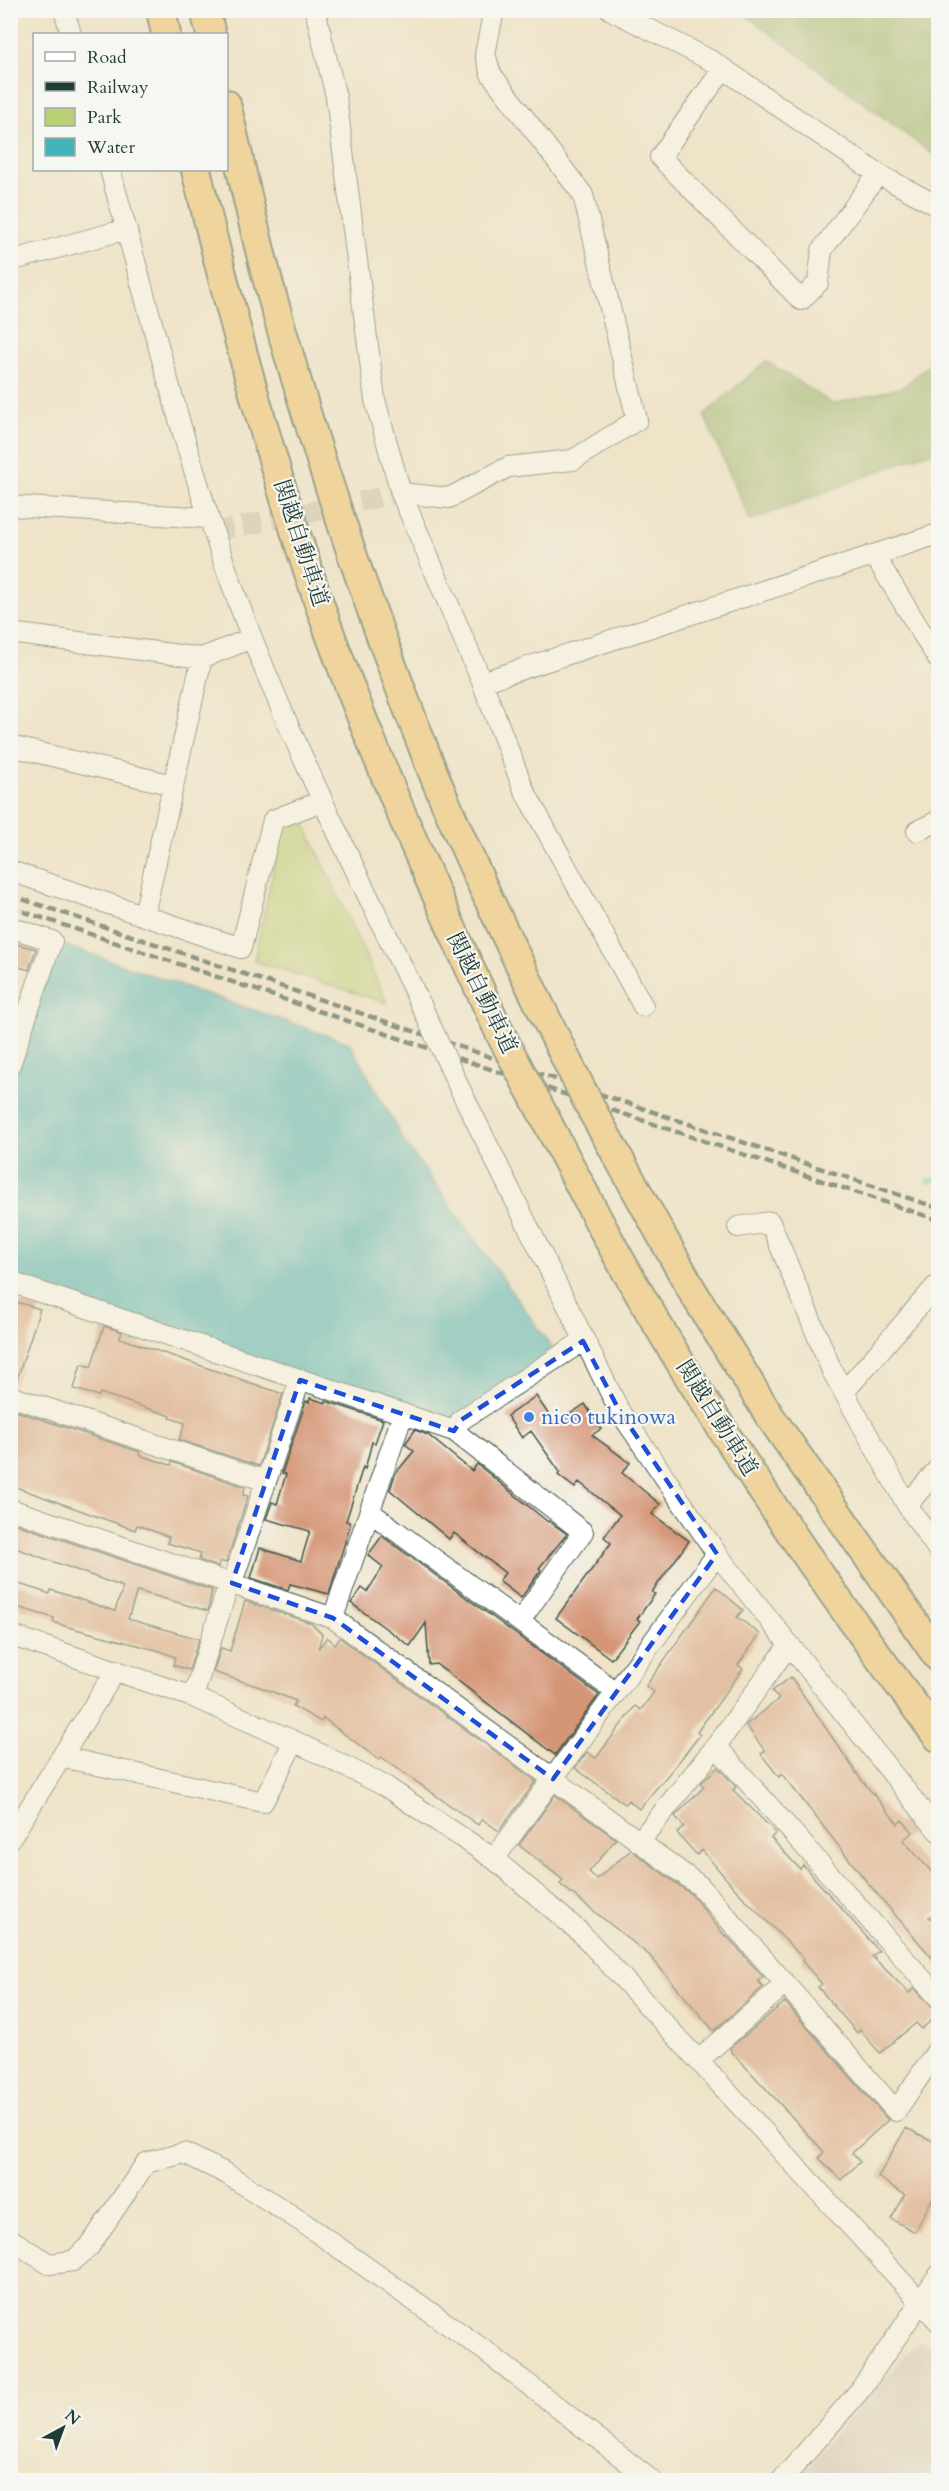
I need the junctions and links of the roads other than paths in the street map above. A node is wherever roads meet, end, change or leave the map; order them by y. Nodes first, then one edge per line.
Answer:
1 (64, 10) edge
2 (160, 10) edge
3 (205, 10) edge
4 (315, 10) edge
5 (494, 10) edge
6 (611, 10) edge
7 (71, 33) edge
8 (166, 33) edge
9 (210, 33) edge
10 (723, 69) junction
11 (228, 112) edge
12 (110, 171) edge
13 (196, 171) edge
14 (878, 174) junction
15 (939, 206) edge
16 (127, 229) junction
17 (10, 261) edge
18 (401, 493) junction
19 (10, 506) edge
20 (209, 518) junction
21 (939, 534) edge
22 (874, 555) junction
23 (10, 633) edge
24 (252, 639) junction
25 (202, 658) junction
26 (939, 659) edge
27 (482, 682) junction
28 (10, 746) edge
29 (173, 785) junction
30 (322, 801) junction
31 (939, 821) edge
32 (917, 831) dead end
33 (10, 871) edge
34 (144, 915) junction
35 (10, 927) edge
36 (643, 1006) dead end
37 (10, 1065) edge
38 (738, 1227) dead end
39 (10, 1282) edge
40 (939, 1288) edge
41 (583, 1341) junction
42 (300, 1380) junction
43 (844, 1392) junction
44 (10, 1396) edge
45 (403, 1414) junction
46 (454, 1431) junction
47 (939, 1469) edge
48 (266, 1482) junction
49 (907, 1504) junction
50 (10, 1509) edge
51 (370, 1512) junction
52 (939, 1550) edge
53 (717, 1554) junction
54 (230, 1583) junction
55 (333, 1618) junction
56 (520, 1621) junction
57 (10, 1635) edge
58 (789, 1645) junction
59 (939, 1657) edge
60 (116, 1670) junction
61 (616, 1692) junction
62 (193, 1697) junction
63 (939, 1737) edge
64 (294, 1742) junction
65 (716, 1746) junction
66 (62, 1757) junction
67 (553, 1779) junction
68 (939, 1831) edge
69 (10, 1839) edge
70 (639, 1842) junction
71 (494, 1859) junction
72 (785, 1984) junction
73 (939, 1997) edge
74 (939, 2049) edge
75 (699, 2060) junction
76 (10, 2239) edge
77 (939, 2276) edge
78 (920, 2304) junction
79 (939, 2321) edge
80 (651, 2481) edge
81 (782, 2481) edge

1 - 7 street
2 - 8 highway
3 - 9 highway
4 - 18 street
5 - 18 street
6 - 10 street
10 - 14 street
10 - 14 street
11 - 59 highway, 関越自動車道, bridge
12 - 16 street
13 - 63 highway, 関越自動車道, bridge
14 - 15 street
16 - 17 street
16 - 20 street
18 - 27 street
19 - 20 street
20 - 24 street
21 - 22 street
22 - 26 street
22 - 27 street
23 - 25 street
24 - 25 street
24 - 30 street
25 - 29 street
27 - 36 street
28 - 29 street
29 - 34 street
30 - 34 street
30 - 41 street, bridge
31 - 32 street
33 - 34 street
35 - 37 street
38 - 43 street
39 - 42 street
40 - 43 street
41 - 46 street
41 - 53 street
42 - 45 street
42 - 48 street
43 - 49 street
44 - 48 street
45 - 46 street
45 - 51 street
46 - 56 street
47 - 49 street
48 - 54 street
49 - 52 street
50 - 54 street
51 - 55 street
51 - 56 street
53 - 58 street
53 - 61 street
54 - 55 street
54 - 62 street
55 - 67 street
56 - 61 street
57 - 60 street
58 - 65 street
58 - 68 street
60 - 62 street
60 - 66 street
61 - 67 street
62 - 64 street
64 - 66 street
64 - 71 street
65 - 70 street
65 - 73 street
66 - 69 street
67 - 70 street
67 - 71 street
70 - 72 street
71 - 75 street
72 - 74 street
72 - 75 street
75 - 78 street
76 - 80 street
77 - 78 street
78 - 79 street
78 - 81 street

